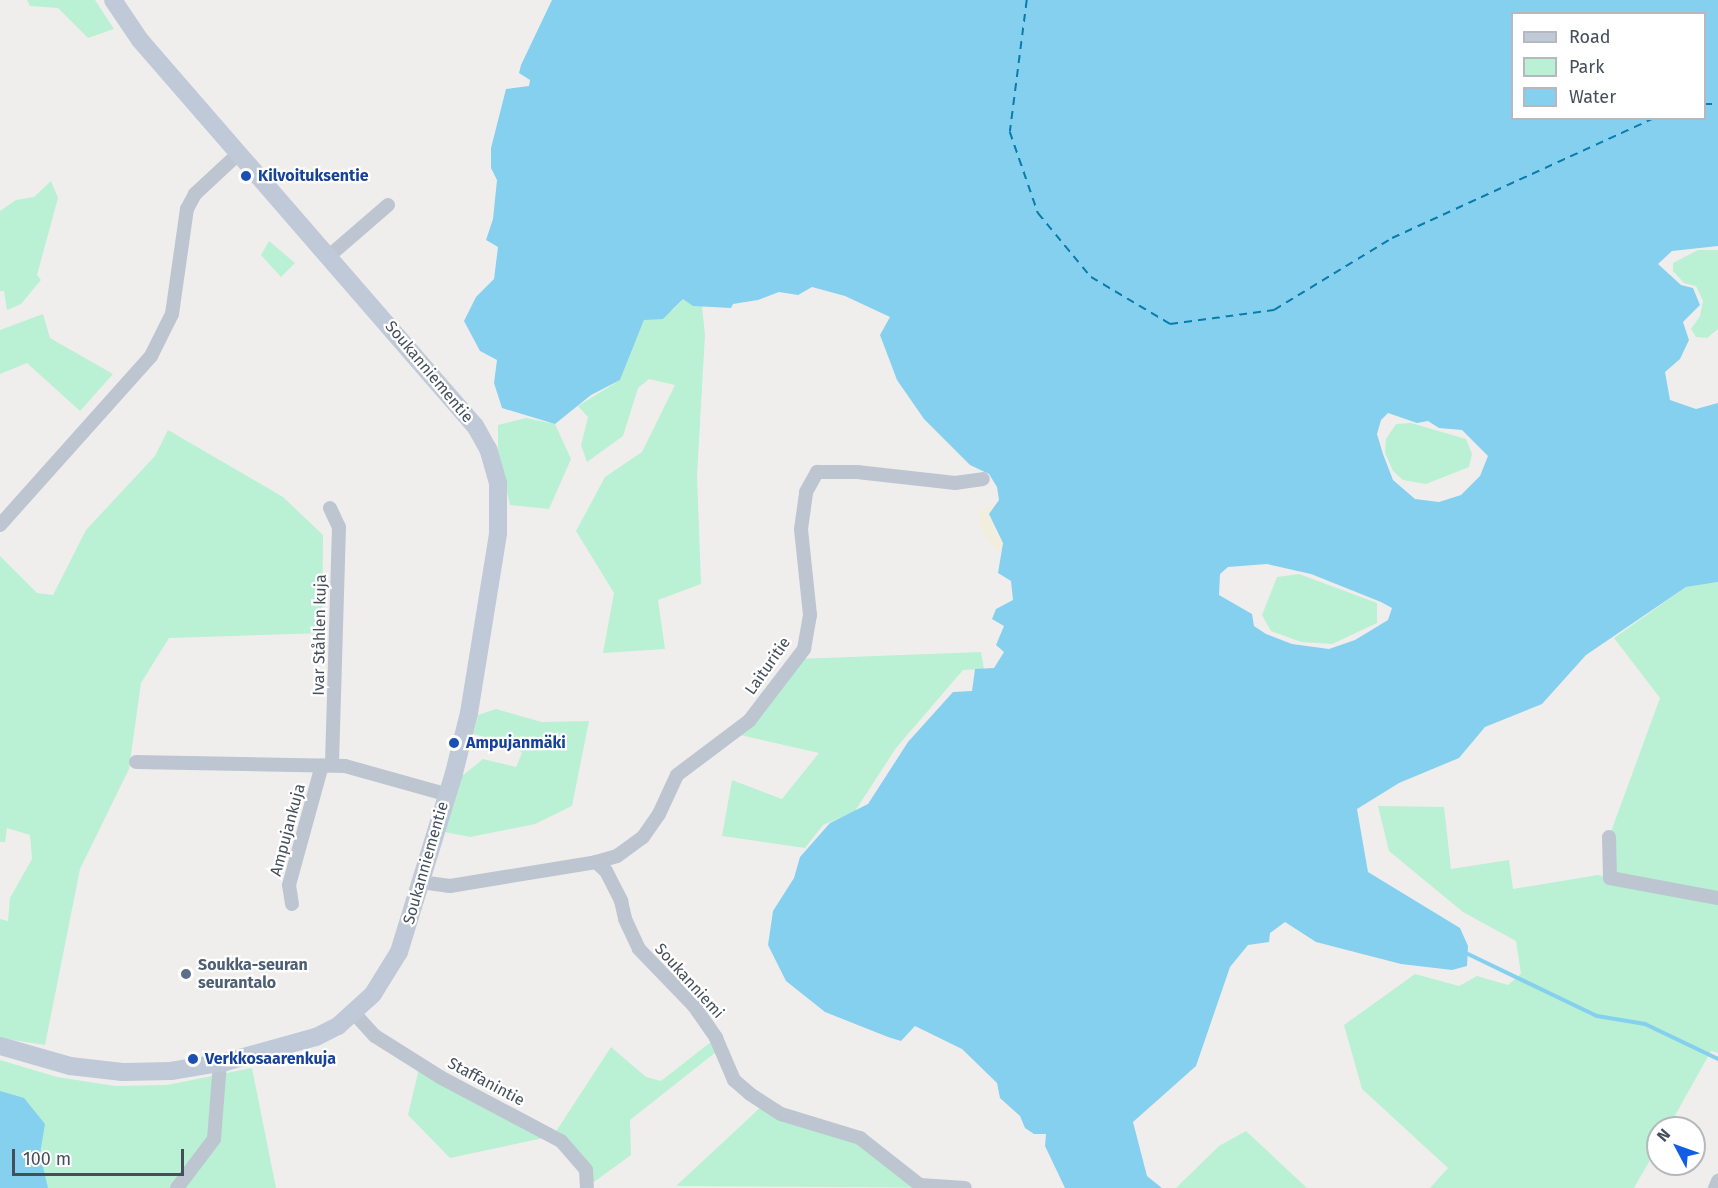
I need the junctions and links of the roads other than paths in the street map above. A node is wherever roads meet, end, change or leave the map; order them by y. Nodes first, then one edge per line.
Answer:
1 (113, 0) edge
2 (238, 154) junction
3 (388, 205) dead end
4 (329, 256) junction
5 (983, 479) dead end
6 (330, 508) dead end
7 (0, 525) edge
8 (136, 762) dead end
9 (327, 765) junction
10 (445, 794) junction
11 (1609, 837) dead end
12 (596, 862) junction
13 (421, 882) junction
14 (1718, 898) edge
15 (292, 904) dead end
16 (354, 1013) junction
17 (0, 1046) edge
18 (219, 1063) junction
19 (1718, 1181) edge
20 (177, 1188) edge
21 (587, 1188) edge
22 (965, 1188) edge
23 (1715, 1188) edge

1 - 2 street, Soukanniementie
2 - 4 street, Soukanniementie
2 - 7 street
3 - 4 street
4 - 10 street, Soukanniementie
5 - 12 street, Laituritie
6 - 9 street, Ivar Ståhlen kuja
8 - 9 street
9 - 10 street
9 - 15 street, Ampujankuja
10 - 13 street, Soukanniementie
11 - 14 street
12 - 13 street
12 - 22 street, Soukanniemi
13 - 16 street, Soukanniementie
16 - 18 street
16 - 21 street, Staffanintie
17 - 18 street
18 - 20 street
19 - 23 street

